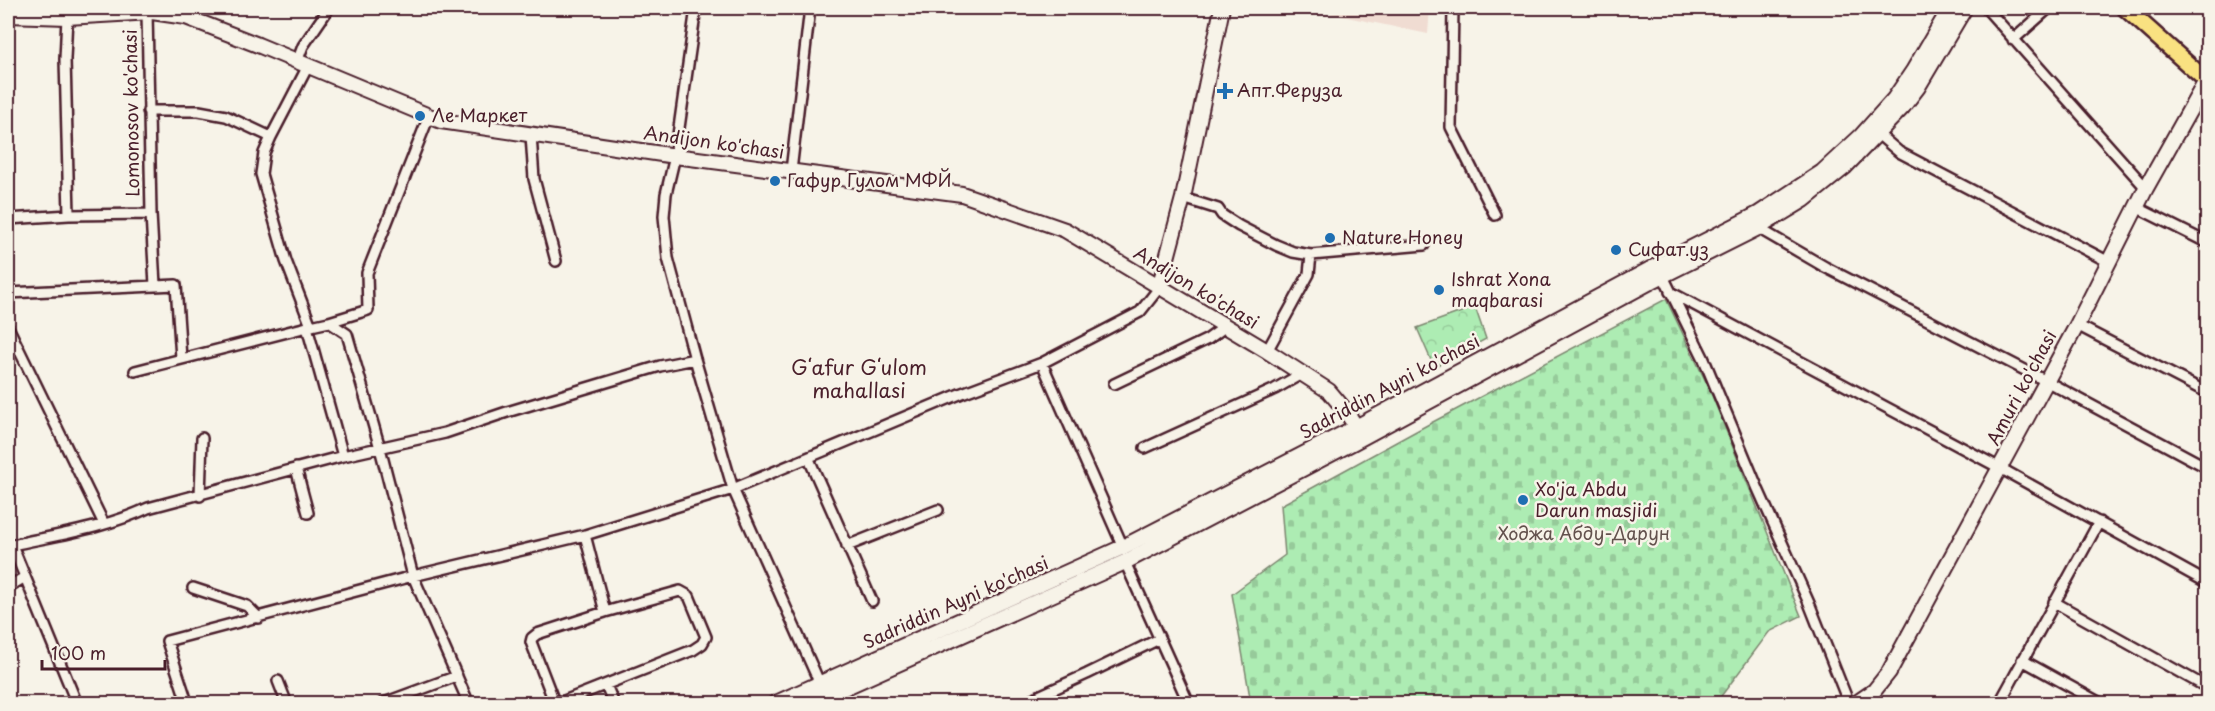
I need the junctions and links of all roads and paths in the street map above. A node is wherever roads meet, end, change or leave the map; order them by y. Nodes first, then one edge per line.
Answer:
1 (329, 8) edge
2 (696, 8) edge
3 (810, 8) edge
4 (1222, 8) edge
5 (1453, 8) edge
6 (1950, 8) edge
7 (1965, 8) edge
8 (1986, 8) edge
9 (2049, 8) edge
10 (2125, 8) edge
11 (151, 10) edge
12 (65, 12) edge
13 (8, 15) edge
14 (2013, 40) junction
15 (303, 64) junction
16 (2207, 80) edge
17 (148, 111) junction
18 (429, 116) junction
19 (1878, 134) junction
20 (531, 135) junction
21 (271, 137) junction
22 (675, 156) junction
23 (791, 171) junction
24 (2146, 188) junction
25 (1183, 198) junction
26 (2136, 207) junction
27 (151, 214) junction
28 (69, 215) junction
29 (1495, 215) dead end
30 (8, 219) edge
31 (1758, 228) junction
32 (2208, 243) edge
33 (1424, 245) dead end
34 (1311, 255) junction
35 (556, 261) dead end
36 (2109, 262) junction
37 (1660, 270) junction
38 (155, 285) junction
39 (1159, 288) junction
40 (8, 292) edge
41 (1670, 292) junction
42 (329, 322) junction
43 (2077, 325) junction
44 (1226, 326) junction
45 (8, 327) edge
46 (309, 327) junction
47 (10, 342) edge
48 (1268, 351) junction
49 (181, 358) junction
50 (695, 359) junction
51 (1042, 363) junction
52 (135, 371) dead end
53 (1303, 373) junction
54 (2046, 381) junction
55 (1114, 384) dead end
56 (2208, 393) edge
57 (1359, 432) junction
58 (202, 438) dead end
59 (380, 448) junction
60 (1144, 448) dead end
61 (343, 456) junction
62 (809, 459) junction
63 (296, 468) junction
64 (2000, 468) junction
65 (2208, 468) edge
66 (733, 489) junction
67 (200, 496) junction
68 (938, 510) dead end
69 (308, 513) dead end
70 (2099, 522) junction
71 (104, 524) junction
72 (585, 535) junction
73 (10, 545) edge
74 (847, 546) junction
75 (1123, 547) junction
76 (1125, 562) junction
77 (413, 576) junction
78 (25, 577) junction
79 (2208, 583) edge
80 (8, 587) edge
81 (193, 588) dead end
82 (872, 601) dead end
83 (2054, 603) junction
84 (605, 612) junction
85 (259, 618) junction
86 (1159, 639) junction
87 (2022, 660) junction
88 (457, 676) junction
89 (278, 681) dead end
90 (606, 685) junction
91 (2208, 688) edge
92 (826, 694) edge
93 (185, 696) dead end
94 (2100, 703) edge
95 (76, 704) edge
96 (287, 704) edge
97 (381, 704) edge
98 (470, 704) edge
99 (614, 704) edge
100 (774, 704) edge
101 (808, 704) edge
102 (1021, 704) edge
103 (1189, 704) edge
104 (1849, 704) edge
105 (1854, 704) edge
106 (1999, 704) edge

1 - 15 street
2 - 22 street
3 - 23 street
4 - 25 street
5 - 29 street
6 - 37 street, Sadriddin Ayni ko'chasi
7 - 19 street, Sadriddin Ayni ko'chasi
8 - 14 street
9 - 14 street
10 - 16 main road
11 - 12 street, Andijon ko'chasi
11 - 15 street, Andijon ko'chasi
11 - 17 street, Lomonosov ko'chasi
12 - 13 street, Andijon ko'chasi
12 - 28 street
14 - 24 street
15 - 18 street, Andijon ko'chasi
15 - 21 street
16 - 24 street, Amuri ko'chasi
17 - 21 street
17 - 27 street, Lomonosov ko'chasi
18 - 20 street, Andijon ko'chasi
18 - 42 street
19 - 31 street, Sadriddin Ayni ko'chasi
19 - 36 street
20 - 22 street, Andijon ko'chasi
20 - 35 street
21 - 46 street
22 - 23 street, Andijon ko'chasi
22 - 50 street
23 - 39 street, Andijon ko'chasi
24 - 26 street, Amuri ko'chasi
25 - 34 street
25 - 39 street
26 - 32 street
26 - 36 street, Amuri ko'chasi
27 - 28 street
27 - 38 street, Lomonosov ko'chasi
28 - 30 street
31 - 37 street, Sadriddin Ayni ko'chasi
31 - 54 street
33 - 34 street
34 - 48 street
36 - 43 street, Amuri ko'chasi
37 - 41 street
37 - 57 street, Sadriddin Ayni ko'chasi
38 - 40 street
38 - 49 street
39 - 44 street, Andijon ko'chasi
39 - 51 street
41 - 64 street
41 - 104 street
42 - 46 street
42 - 59 street
43 - 54 street, Amuri ko'chasi
43 - 56 street
44 - 48 street, Andijon ko'chasi
44 - 55 street
45 - 47 street
46 - 49 street
46 - 61 street
47 - 71 street
48 - 53 street, Andijon ko'chasi
49 - 52 street
50 - 59 street
50 - 66 street
51 - 62 street
51 - 75 street
53 - 57 street, Andijon ko'chasi
53 - 60 street
54 - 64 street, Amuri ko'chasi
54 - 65 street
57 - 75 street, Sadriddin Ayni ko'chasi
57 - 76 street, Sadriddin Ayni ko'chasi
58 - 67 street
59 - 61 street
59 - 77 street
61 - 63 street
62 - 66 street
62 - 74 street
63 - 67 street
63 - 69 street
64 - 70 street
64 - 105 street, Amuri ko'chasi
66 - 72 street
66 - 92 street
67 - 71 street
68 - 74 street
70 - 79 street
70 - 83 street
71 - 73 street
72 - 77 street
72 - 84 street
73 - 78 street
74 - 82 street
75 - 92 street, Sadriddin Ayni ko'chasi
76 - 86 street
76 - 92 street, Sadriddin Ayni ko'chasi
77 - 85 street
77 - 88 street
78 - 80 street
78 - 95 street
81 - 85 street
83 - 87 street
83 - 91 street
84 - 90 street
84 - 90 street
85 - 93 street
86 - 102 street
86 - 103 street
87 - 94 street
87 - 106 street
88 - 97 street
88 - 98 street
89 - 96 street
90 - 99 street
92 - 100 street, Sadriddin Ayni ko'chasi
92 - 101 street, Sadriddin Ayni ko'chasi

